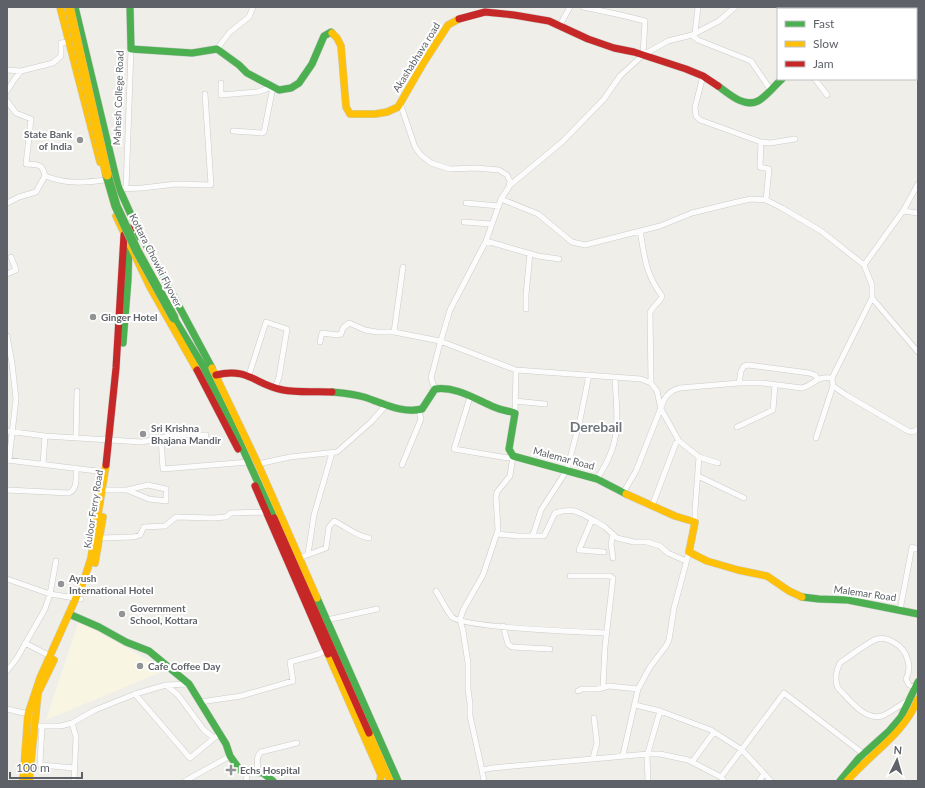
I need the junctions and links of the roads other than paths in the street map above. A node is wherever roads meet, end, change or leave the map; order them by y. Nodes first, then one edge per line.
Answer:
1 (60, 7) edge
2 (68, 7) edge
3 (75, 7) edge
4 (130, 7) edge
5 (253, 7) edge
6 (570, 7) edge
7 (583, 7) edge
8 (698, 7) edge
9 (735, 7) edge
10 (484, 10) edge
11 (560, 25) junction
12 (693, 34) junction
13 (68, 42) junction
14 (131, 49) junction
15 (217, 49) junction
16 (643, 55) junction
17 (7, 70) edge
18 (22, 71) junction
19 (703, 76) junction
20 (781, 80) edge
21 (816, 80) edge
22 (220, 83) dead end
23 (273, 87) junction
24 (770, 89) junction
25 (7, 91) edge
26 (205, 94) dead end
27 (827, 95) dead end
28 (7, 101) edge
29 (400, 103) junction
30 (233, 132) dead end
31 (795, 139) dead end
32 (761, 142) junction
33 (46, 176) junction
34 (105, 180) junction
35 (918, 184) edge
36 (509, 187) junction
37 (123, 189) junction
38 (501, 199) junction
39 (766, 200) junction
40 (7, 203) edge
41 (466, 203) dead end
42 (499, 206) junction
43 (903, 210) junction
44 (918, 213) edge
45 (464, 222) dead end
46 (492, 224) junction
47 (138, 229) junction
48 (640, 231) junction
49 (124, 235) junction
50 (486, 241) junction
51 (129, 244) junction
52 (530, 253) junction
53 (11, 256) dead end
54 (559, 259) dead end
55 (864, 265) junction
56 (403, 267) dead end
57 (7, 274) edge
58 (872, 298) junction
59 (526, 309) dead end
60 (394, 332) junction
61 (7, 336) edge
62 (440, 341) junction
63 (320, 342) dead end
64 (918, 352) edge
65 (516, 370) junction
66 (216, 375) junction
67 (249, 375) junction
68 (589, 375) junction
69 (615, 378) junction
70 (818, 378) junction
71 (832, 378) junction
72 (651, 383) junction
73 (739, 383) junction
74 (775, 385) junction
75 (834, 386) junction
76 (275, 388) junction
77 (435, 389) junction
78 (77, 391) dead end
79 (470, 397) junction
80 (515, 401) junction
81 (387, 404) junction
82 (545, 404) dead end
83 (661, 409) junction
84 (419, 411) junction
85 (515, 413) junction
86 (737, 427) dead end
87 (918, 429) edge
88 (10, 431) edge
89 (206, 435) dead end
90 (45, 436) junction
91 (76, 438) junction
92 (161, 438) junction
93 (816, 438) dead end
94 (111, 440) junction
95 (676, 443) dead end
96 (332, 453) junction
97 (513, 456) junction
98 (699, 457) junction
99 (8, 460) edge
100 (247, 462) junction
101 (718, 463) dead end
102 (43, 464) junction
103 (258, 464) junction
104 (402, 465) dead end
105 (76, 468) junction
106 (568, 470) junction
107 (105, 472) junction
108 (698, 476) junction
109 (597, 479) junction
110 (7, 490) edge
111 (107, 490) junction
112 (128, 490) junction
113 (623, 493) junction
114 (744, 498) dead end
115 (652, 506) junction
116 (269, 512) junction
117 (595, 521) junction
118 (695, 522) junction
119 (497, 534) junction
120 (533, 534) dead end
121 (613, 534) junction
122 (100, 538) junction
123 (369, 538) dead end
124 (918, 549) edge
125 (604, 552) dead end
126 (304, 556) junction
127 (688, 557) junction
128 (613, 558) dead end
129 (56, 561) dead end
130 (570, 576) dead end
131 (7, 579) edge
132 (436, 591) dead end
133 (50, 594) junction
134 (78, 599) junction
135 (377, 609) dead end
136 (900, 610) junction
137 (918, 614) edge
138 (72, 615) junction
139 (326, 620) junction
140 (460, 620) junction
141 (503, 626) junction
142 (607, 633) junction
143 (25, 643) junction
144 (550, 649) dead end
145 (326, 650) junction
146 (50, 656) junction
147 (7, 671) edge
148 (189, 684) junction
149 (916, 684) edge
150 (166, 685) junction
151 (603, 687) junction
152 (638, 689) junction
153 (578, 691) dead end
154 (135, 694) junction
155 (914, 699) edge
156 (200, 702) junction
157 (634, 705) junction
158 (7, 709) edge
159 (660, 711) junction
160 (28, 714) junction
161 (594, 718) dead end
162 (72, 723) junction
163 (38, 726) junction
164 (714, 732) junction
165 (217, 736) junction
166 (297, 743) dead end
167 (742, 750) junction
168 (648, 754) junction
169 (623, 755) junction
170 (230, 756) junction
171 (866, 756) junction
172 (593, 758) junction
173 (692, 762) junction
174 (74, 768) junction
175 (482, 770) junction
176 (248, 771) junction
177 (258, 773) junction
178 (764, 774) junction
179 (723, 779) edge
180 (23, 781) edge
181 (29, 781) edge
182 (74, 781) edge
183 (185, 781) edge
184 (246, 781) edge
185 (273, 781) edge
186 (380, 781) edge
187 (390, 781) edge
188 (398, 781) edge
189 (484, 781) edge
190 (648, 781) edge
191 (759, 781) edge
192 (771, 781) edge
193 (840, 781) edge
194 (847, 781) edge

1 - 13 main road
2 - 100 main road, Kottara Chowki Flyover, bridge
3 - 37 main road
4 - 14 main road, Mahesh College Road
5 - 15 street
6 - 11 street
7 - 16 street
8 - 12 street
9 - 12 street
10 - 11 main road, Akashabhava road
10 - 29 main road, Akashabhava road
11 - 16 main road, Akashabhava road
12 - 16 street
12 - 24 street
13 - 18 street
13 - 34 main road
14 - 15 main road
14 - 37 street, Mahesh College Road
15 - 23 main road, Akashabhava road
16 - 19 main road, Akashabhava road
16 - 36 street
17 - 18 street
18 - 25 street
19 - 24 main road, Akashabhava road
19 - 32 street
20 - 24 main road, Akashabhava road
21 - 27 street
22 - 23 street
23 - 29 main road, Akashabhava road
23 - 30 street
26 - 37 street
28 - 33 street
29 - 36 street
31 - 32 street
32 - 39 street
33 - 34 street
33 - 40 street
34 - 49 main road
35 - 43 street
36 - 38 street
37 - 47 main road
38 - 42 street
38 - 48 street
39 - 48 street
39 - 55 street
41 - 42 street
42 - 46 street
43 - 44 street
43 - 55 street
45 - 46 street
46 - 50 street
47 - 49 main road
47 - 51 main road
47 - 66 main road
48 - 72 street
49 - 51 main road
49 - 94 main road, Kuloor Ferry Road
50 - 52 street
50 - 62 street
51 - 94 main road, Kuloor Ferry Road
51 - 100 main road
52 - 54 street
52 - 59 street
53 - 57 street
55 - 58 street
56 - 60 street
58 - 64 street
58 - 71 street
60 - 62 street
60 - 63 street
61 - 88 street
62 - 65 street
62 - 77 street
65 - 68 street
65 - 80 street
66 - 67 main road
66 - 103 main road
67 - 76 main road
67 - 76 street
68 - 69 street
68 - 106 street
69 - 72 street
69 - 109 street
70 - 71 street
70 - 73 street
70 - 74 street
71 - 75 street
72 - 83 street
73 - 74 street
73 - 83 street
74 - 86 street
75 - 87 street
75 - 93 street
76 - 81 main road
77 - 79 main road
77 - 84 main road
78 - 91 street
79 - 85 main road
79 - 97 street
80 - 82 street
80 - 85 street
81 - 84 main road
81 - 96 street
83 - 98 street
83 - 113 street
84 - 104 street
85 - 97 main road
88 - 90 street
88 - 99 street
89 - 92 street
90 - 91 street
90 - 102 street
91 - 94 street
92 - 94 street
92 - 100 street
94 - 107 main road, Kuloor Ferry Road
94 - 111 main road, Kuloor Ferry Road
95 - 115 street
96 - 103 street
96 - 126 street
97 - 106 main road, Malemar Road
97 - 119 street
98 - 101 street
98 - 108 street
99 - 102 street
100 - 116 main road
102 - 105 street
103 - 126 main road
105 - 107 street
105 - 110 street
106 - 109 main road, Malemar Road
106 - 120 street
107 - 134 main road, Kuloor Ferry Road
108 - 114 street
108 - 118 street
109 - 113 main road, Malemar Road
111 - 112 street
111 - 122 main road, Kuloor Ferry Road
112 - 112 street
113 - 115 main road, Malemar Road
115 - 118 main road, Malemar Road
116 - 122 street
116 - 145 main road
116 - 187 main road
117 - 119 street
117 - 121 street
117 - 125 street
118 - 127 main road
119 - 140 street
121 - 127 street
121 - 128 street
122 - 134 main road, Kuloor Ferry Road
123 - 126 street
124 - 136 street
126 - 139 main road
127 - 136 main road, Malemar Road
127 - 152 street
129 - 133 street
130 - 142 street
131 - 133 street
132 - 140 street
133 - 134 street
133 - 143 street
134 - 138 main road, Kuloor Ferry Road
135 - 139 street
136 - 137 main road, Malemar Road
138 - 146 main road, Kuloor Ferry Road
138 - 148 main road
138 - 163 main road, Kuloor Ferry Road
139 - 188 main road
140 - 141 street
140 - 175 street
141 - 142 street
141 - 144 street
142 - 151 street
143 - 146 street
143 - 147 street
145 - 156 street
145 - 186 main road
146 - 160 main road, Kuloor Ferry Road
148 - 150 street
148 - 156 main road
149 - 155 main road
149 - 155 street
150 - 154 street
150 - 165 street
151 - 152 street
151 - 153 street
152 - 157 street
154 - 162 street
154 - 165 street
155 - 171 main road
156 - 165 main road
157 - 159 street
157 - 169 street
158 - 160 street
159 - 164 street
159 - 168 street
160 - 180 main road, Kuloor Ferry Road
161 - 172 street
162 - 163 street
162 - 174 street
163 - 174 street
163 - 181 main road, Kuloor Ferry Road
164 - 167 street
164 - 173 street
165 - 170 main road
166 - 177 street
167 - 171 street
167 - 178 street
167 - 179 street
168 - 169 street
168 - 173 street
168 - 190 street
169 - 172 street
170 - 176 main road
170 - 183 street
171 - 193 main road
171 - 194 main road
172 - 175 street
173 - 179 street
174 - 182 street
175 - 189 street
176 - 177 main road
176 - 184 street
177 - 185 main road
178 - 191 street
178 - 192 street

